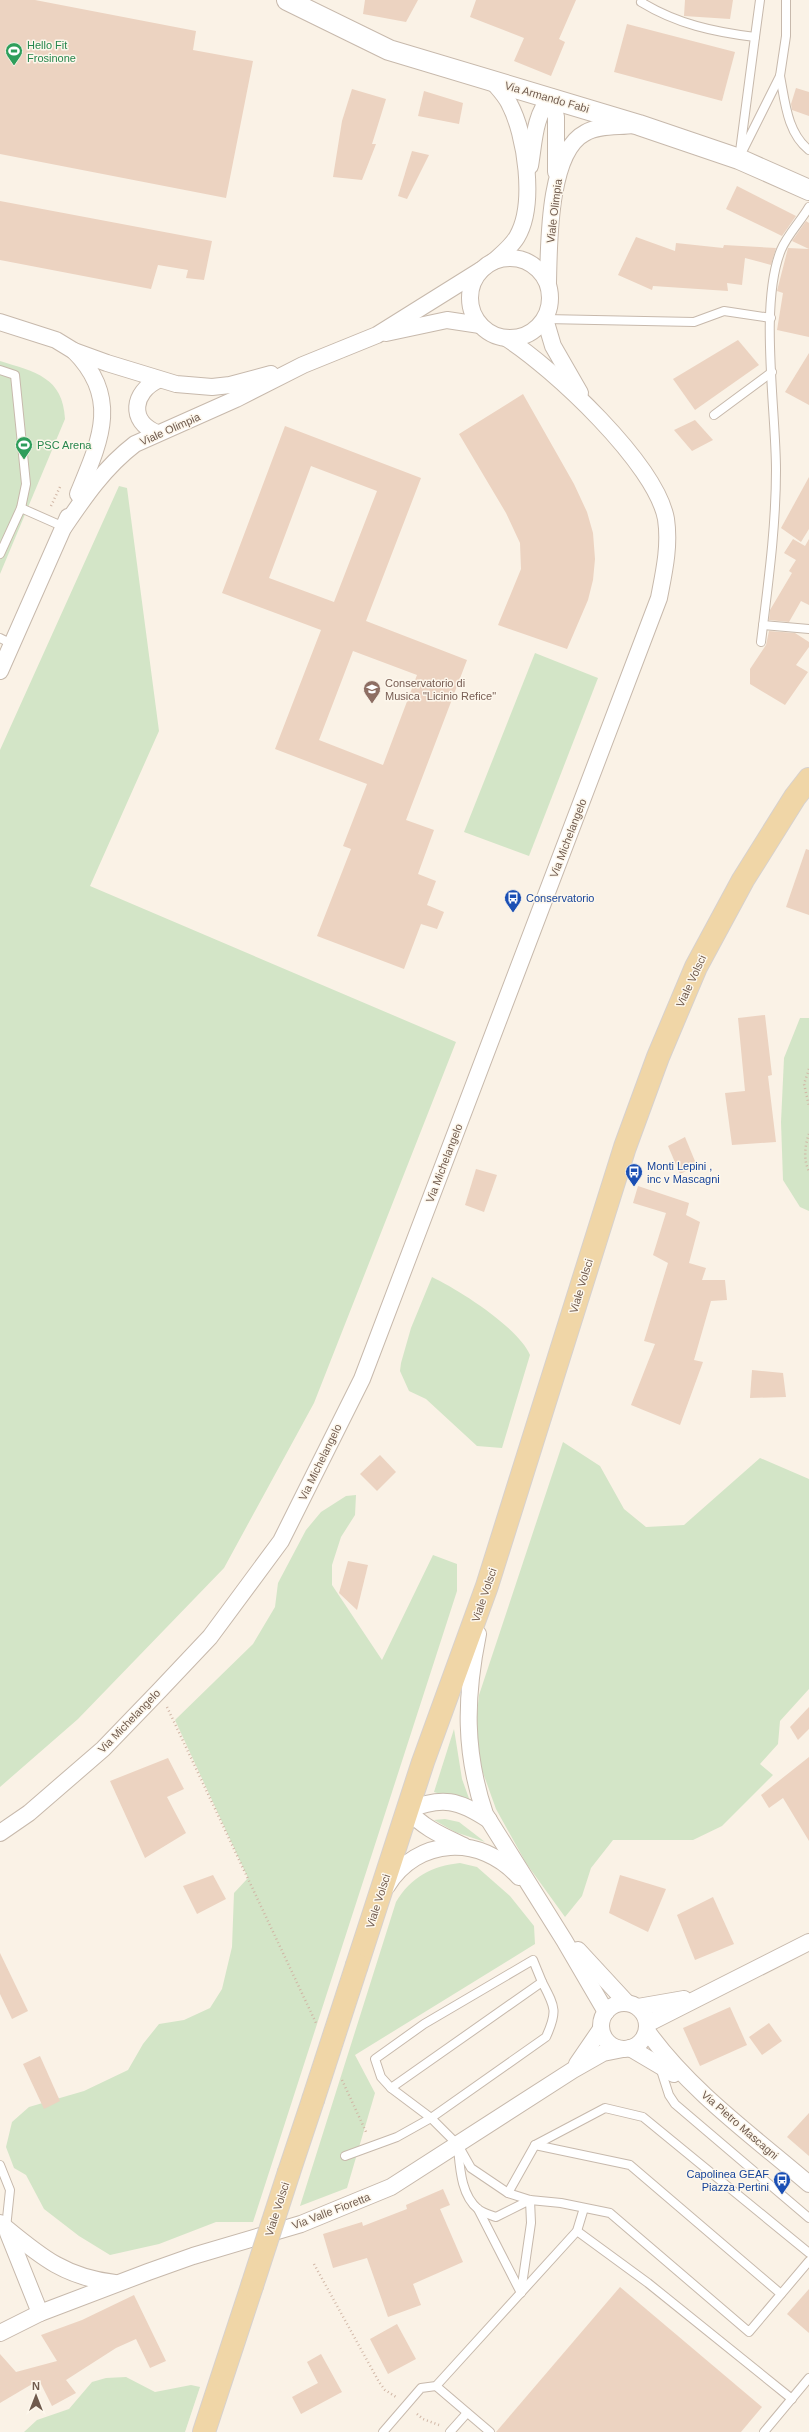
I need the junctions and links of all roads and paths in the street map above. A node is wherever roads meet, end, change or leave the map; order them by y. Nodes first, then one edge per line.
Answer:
1 (286, 0) edge
2 (642, 0) edge
3 (760, 0) edge
4 (786, 0) edge
5 (755, 37) junction
6 (780, 76) junction
7 (493, 82) junction
8 (551, 97) junction
9 (639, 125) junction
10 (809, 150) edge
11 (739, 159) junction
12 (527, 180) junction
13 (556, 182) junction
14 (809, 190) edge
15 (809, 207) edge
16 (486, 267) junction
17 (548, 282) junction
18 (771, 318) junction
19 (545, 319) junction
20 (0, 322) edge
21 (480, 325) junction
22 (377, 335) junction
23 (506, 338) junction
24 (74, 351) junction
25 (303, 365) junction
26 (0, 370) edge
27 (772, 372) junction
28 (158, 380) junction
29 (590, 409) junction
30 (714, 415) dead end
31 (157, 433) junction
32 (61, 484) dead end
33 (21, 508) junction
34 (48, 512) dead end
35 (64, 527) junction
36 (0, 554) edge
37 (763, 624) junction
38 (809, 628) edge
39 (6, 641) edge
40 (761, 642) dead end
41 (0, 671) edge
42 (809, 779) edge
43 (809, 1069) edge
44 (809, 1106) edge
45 (809, 1134) edge
46 (809, 1171) edge
47 (487, 1586) junction
48 (159, 1691) junction
49 (408, 1810) junction
50 (489, 1820) junction
51 (0, 1833) edge
52 (468, 1848) junction
53 (534, 1894) junction
54 (377, 1903) junction
55 (553, 1921) junction
56 (809, 1942) edge
57 (542, 1982) junction
58 (722, 1987) junction
59 (632, 2005) junction
60 (606, 2012) junction
61 (647, 2027) junction
62 (601, 2029) junction
63 (319, 2030) dead end
64 (627, 2049) junction
65 (658, 2063) junction
66 (573, 2070) junction
67 (339, 2073) dead end
68 (690, 2082) junction
69 (391, 2088) junction
70 (431, 2118) junction
71 (458, 2145) junction
72 (536, 2145) junction
73 (373, 2146) junction
74 (345, 2156) dead end
75 (0, 2166) edge
76 (0, 2180) edge
77 (809, 2184) edge
78 (10, 2190) junction
79 (508, 2193) junction
80 (530, 2200) junction
81 (584, 2208) junction
82 (478, 2210) junction
83 (809, 2218) edge
84 (3, 2226) edge
85 (577, 2231) junction
86 (809, 2253) edge
87 (809, 2261) edge
88 (314, 2264) dead end
89 (118, 2283) junction
90 (521, 2293) junction
91 (781, 2294) junction
92 (40, 2314) junction
93 (0, 2333) edge
94 (809, 2378) edge
95 (436, 2386) junction
96 (399, 2398) dead end
97 (792, 2399) junction
98 (467, 2413) junction
99 (423, 2418) dead end
100 (441, 2426) dead end
101 (204, 2432) edge
102 (383, 2432) edge
103 (450, 2432) edge
104 (490, 2432) edge
105 (764, 2432) edge

1 - 7 street, Via Armando Fabi
2 - 5 lane
3 - 5 lane
4 - 6 lane
5 - 11 lane
6 - 10 lane
6 - 11 lane
7 - 8 street, Via Armando Fabi
7 - 12 street, Viale Olimpia
8 - 9 street, Via Armando Fabi
8 - 12 street
8 - 13 street
9 - 11 street, Via Armando Fabi
9 - 13 street, Viale Olimpia
11 - 14 street, Via Armando Fabi
12 - 16 street, Viale Olimpia
13 - 17 street, Viale Olimpia
15 - 18 lane
16 - 17 street
16 - 21 street
16 - 22 street, Viale Olimpia
17 - 19 street
18 - 19 lane
18 - 27 lane
19 - 23 street
19 - 29 street, Via Michelangelo
20 - 24 street, Viale Olimpia
21 - 22 street, Viale Olimpia
21 - 23 street
22 - 25 street, Viale Olimpia
23 - 29 street, Via Michelangelo
24 - 28 street, Viale Olimpia
24 - 35 street, Viale Olimpia
25 - 28 street, Viale Olimpia
25 - 31 street, Viale Olimpia
26 - 33 lane
27 - 30 lane
27 - 37 lane
28 - 31 street
29 - 48 street, Via Michelangelo
31 - 35 street, Viale Olimpia
32 - 34 path
33 - 35 lane
33 - 36 lane
35 - 39 street, Viale Olimpia
37 - 38 lane
37 - 40 lane
39 - 41 street, Viale Olimpia
42 - 47 main road, Viale Volsci
43 - 44 path
45 - 46 path
47 - 49 main road, Viale Volsci
47 - 50 street
48 - 51 street, Via Michelangelo
48 - 63 path
49 - 50 street
49 - 52 street
49 - 54 main road, Viale Volsci
50 - 53 street
52 - 53 street
52 - 54 street
53 - 55 street
54 - 101 main road, Viale Volsci, bridge
55 - 59 street
55 - 60 street
56 - 58 street
57 - 69 lane
57 - 69 lane
57 - 70 lane
58 - 59 street
58 - 61 street
59 - 60 street
59 - 61 street
60 - 62 street
61 - 64 street
61 - 68 street, Via Pietro Mascagni
62 - 64 street
62 - 66 street, Via Valle Fioretta
64 - 65 street, Via Pietro Mascagni
64 - 66 street, Via Valle Fioretta
65 - 68 street, Via Pietro Mascagni
65 - 83 lane
66 - 71 street, Via Valle Fioretta
67 - 73 path
68 - 77 street, Via Pietro Mascagni
69 - 70 lane
70 - 71 lane
70 - 73 lane
71 - 79 lane
71 - 82 lane
71 - 89 street, Via Valle Fioretta
72 - 79 lane
72 - 86 lane
72 - 91 lane
73 - 74 lane
75 - 78 lane
76 - 78 lane
78 - 84 lane
79 - 80 lane
80 - 81 lane
80 - 82 lane
80 - 90 lane
81 - 85 lane
81 - 91 lane
82 - 90 lane
84 - 89 street
84 - 92 street
85 - 90 lane
85 - 97 lane
87 - 91 lane
88 - 96 path
89 - 92 street, Via Valle Fioretta
90 - 95 lane
92 - 93 street, Via Valle Fioretta
94 - 97 lane
95 - 98 lane
95 - 102 lane
97 - 105 lane
98 - 103 lane
98 - 104 lane
99 - 100 path

